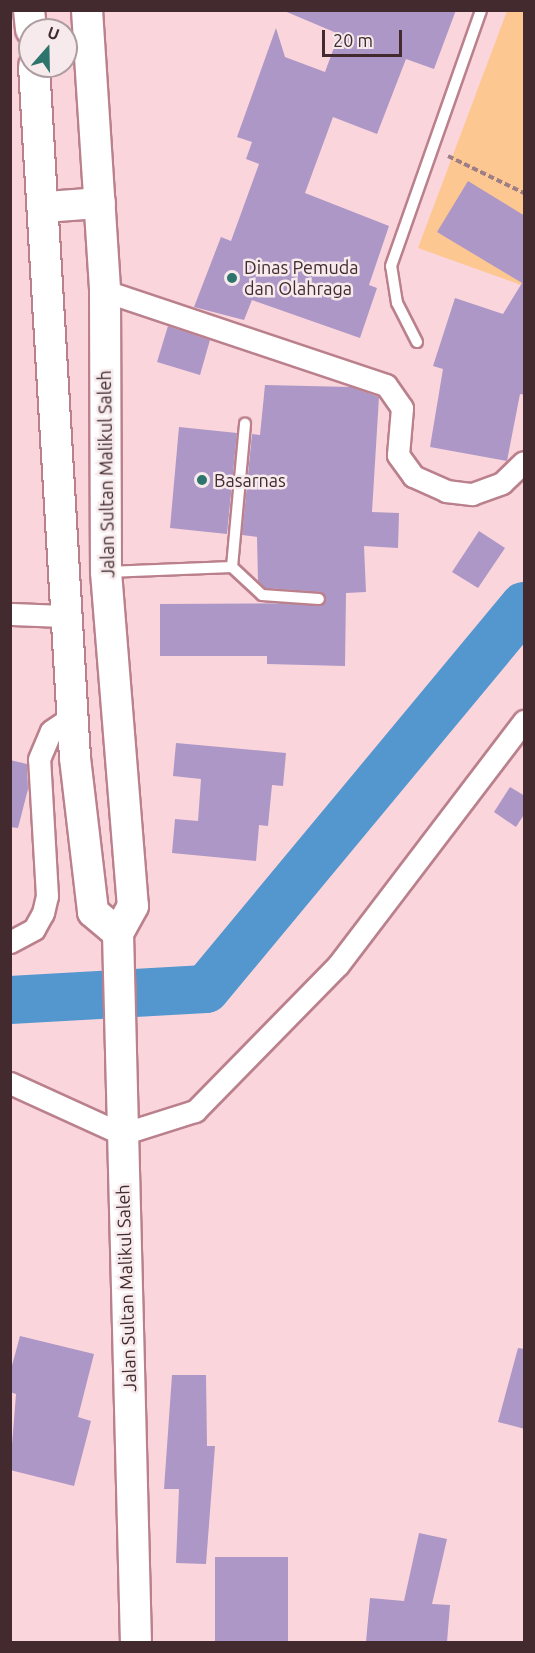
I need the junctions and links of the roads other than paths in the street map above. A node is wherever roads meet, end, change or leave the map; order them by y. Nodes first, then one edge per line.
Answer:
1 (87, 10) edge
2 (481, 10) edge
3 (35, 78) edge
4 (100, 203) junction
5 (45, 207) junction
6 (105, 291) junction
7 (417, 342) dead end
8 (246, 424) dead end
9 (525, 462) edge
10 (232, 567) junction
11 (106, 572) junction
12 (320, 599) dead end
13 (10, 614) edge
14 (65, 616) junction
15 (72, 717) junction
16 (525, 721) edge
17 (10, 942) edge
18 (118, 942) junction
19 (10, 1083) edge
20 (122, 1134) junction
21 (136, 1642) edge

1 - 4 main road, Jalan Sultan Malikul Saleh
2 - 7 lane
3 - 5 main road
4 - 5 main road
4 - 6 main road, Jalan Sultan Malikul Saleh
5 - 14 main road
6 - 9 street
6 - 11 main road, Jalan Sultan Malikul Saleh
8 - 10 lane
10 - 11 lane
10 - 12 lane
11 - 18 main road, Jalan Sultan Malikul Saleh
13 - 14 street
14 - 15 main road
15 - 17 street
15 - 18 main road
16 - 20 street
18 - 20 main road, Jalan Sultan Malikul Saleh
19 - 20 street
20 - 21 main road, Jalan Sultan Malikul Saleh

